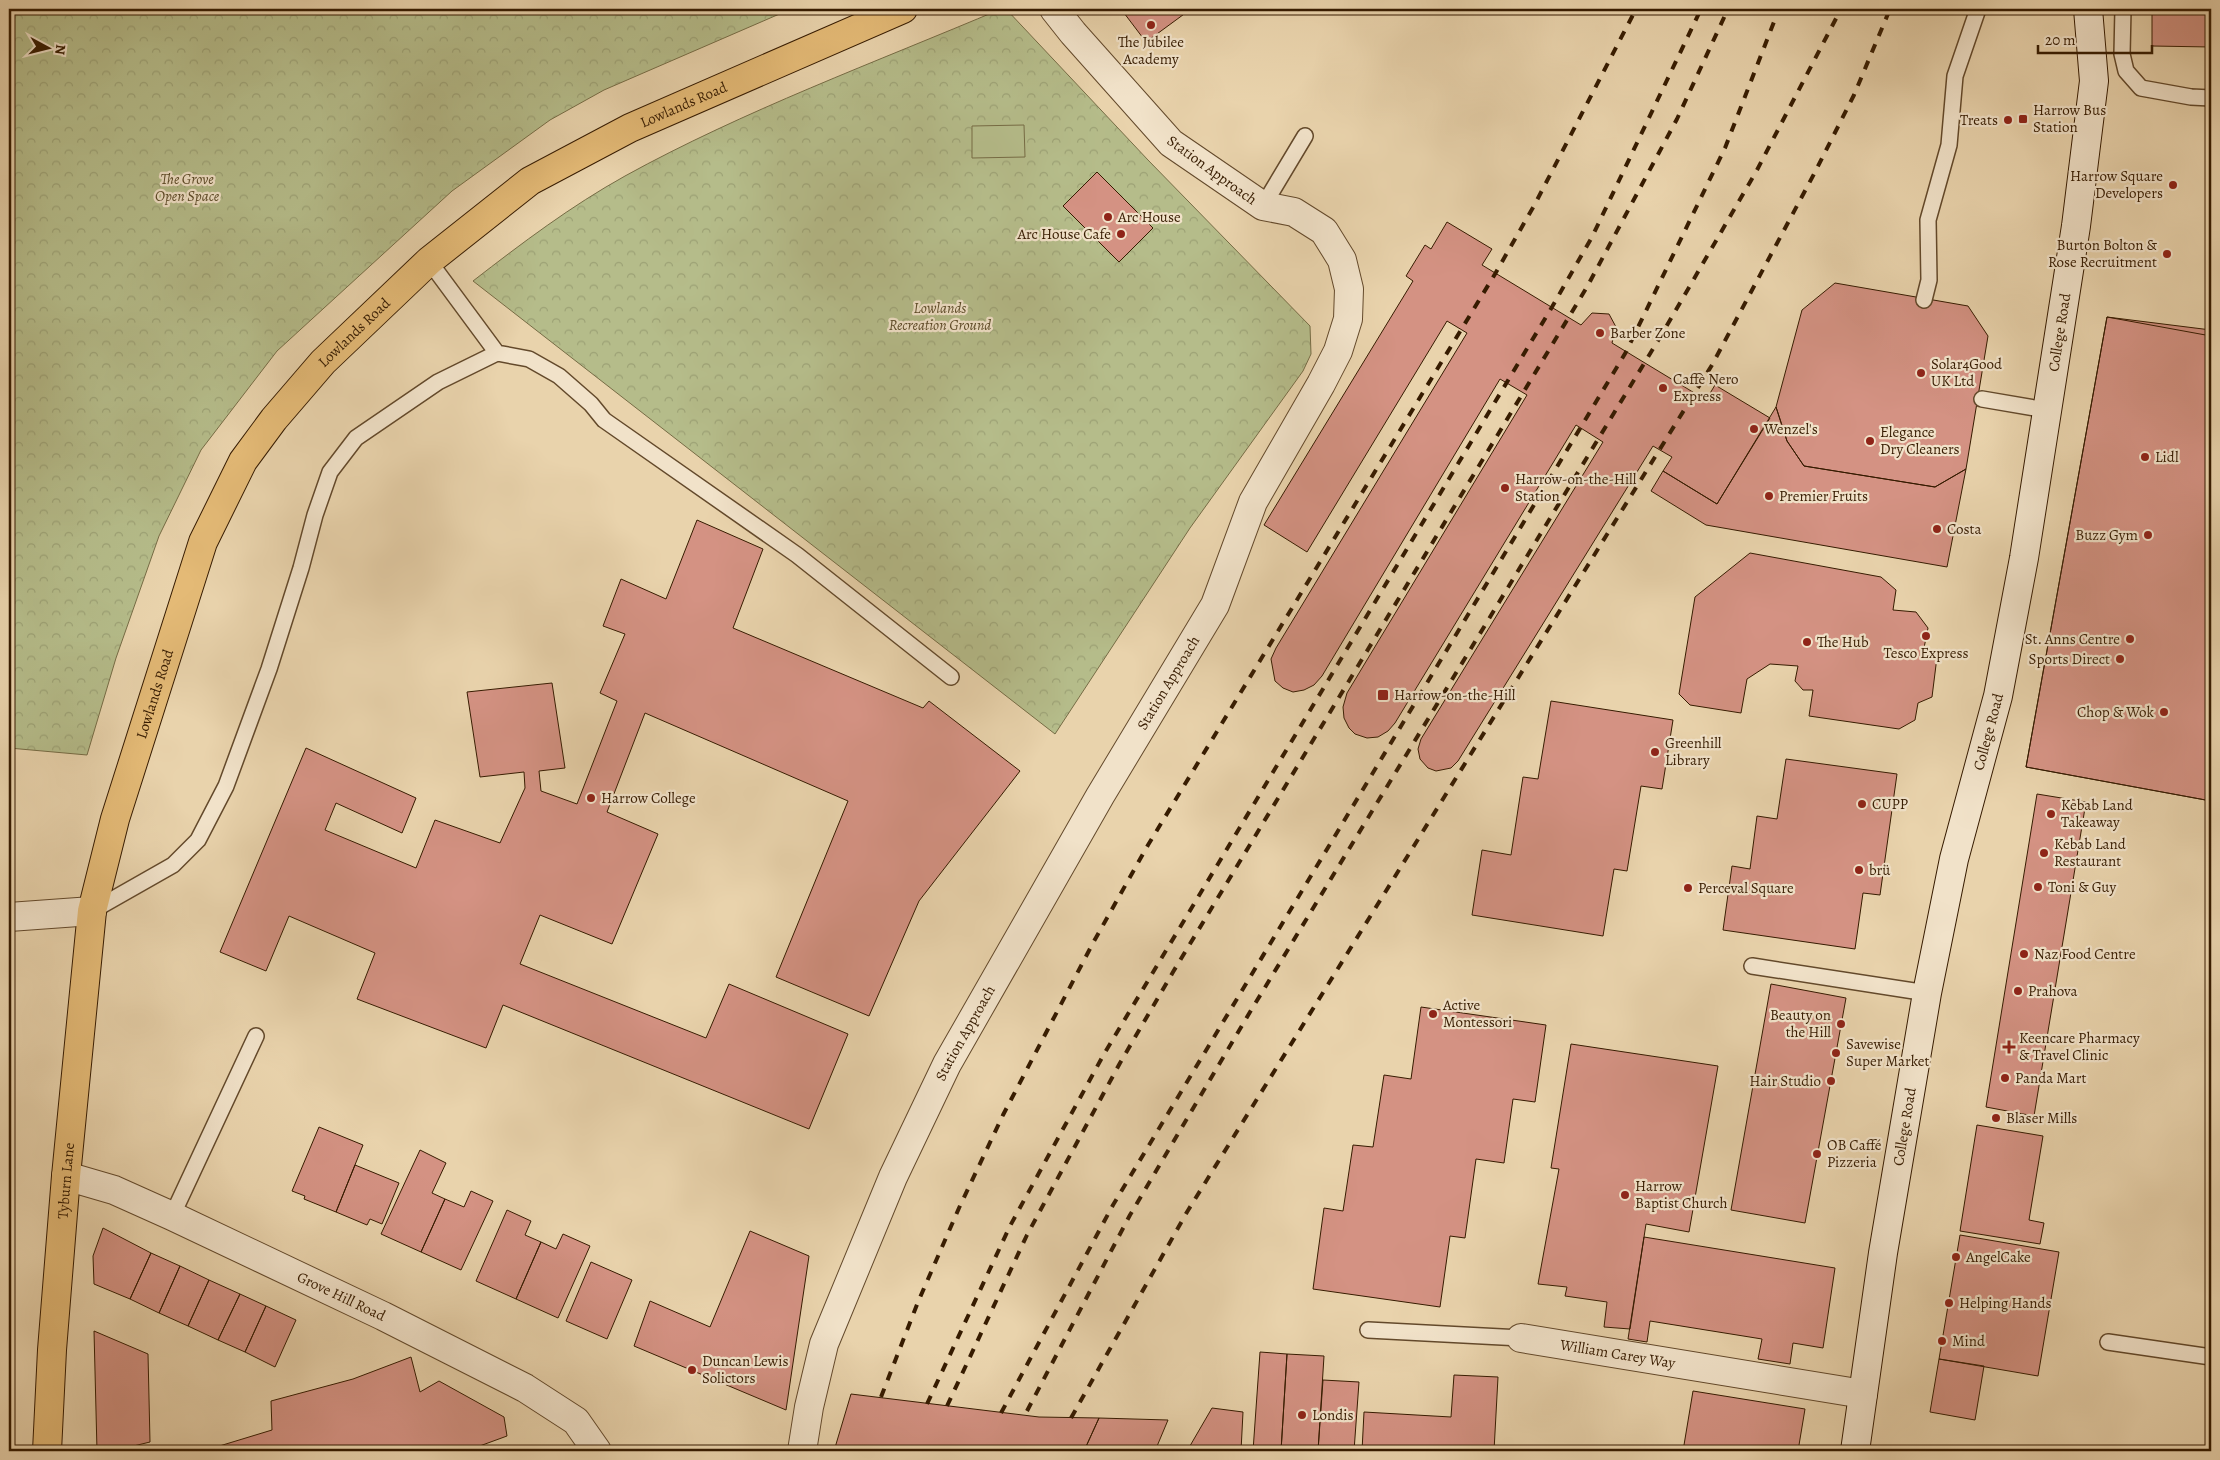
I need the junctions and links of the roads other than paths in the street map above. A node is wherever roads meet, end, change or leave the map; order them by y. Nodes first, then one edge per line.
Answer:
1 (903, 9) edge
2 (1054, 9) edge
3 (1978, 9) edge
4 (2088, 9) edge
5 (2123, 9) edge
6 (2211, 98) edge
7 (1305, 136) dead end
8 (1263, 206) junction
9 (429, 261) junction
10 (1924, 300) dead end
11 (497, 352) junction
12 (1982, 400) dead end
13 (2046, 410) junction
14 (951, 677) dead end
15 (92, 910) junction
16 (9, 917) edge
17 (1752, 966) dead end
18 (1927, 993) junction
19 (256, 1036) dead end
20 (66, 1176) junction
21 (172, 1216) junction
22 (1368, 1330) dead end
23 (1521, 1338) joint
24 (2108, 1342) dead end
25 (2211, 1357) edge
26 (1863, 1394) junction
27 (47, 1451) edge
28 (597, 1451) edge
29 (802, 1451) edge
30 (1854, 1451) edge

1 - 9 main road, Lowlands Road
2 - 8 street, Station Approach
3 - 10 lane
4 - 13 street, College Road
5 - 6 lane
7 - 8 lane
8 - 29 street, Station Approach
9 - 11 lane
9 - 15 main road, Lowlands Road
11 - 14 lane
11 - 15 lane
12 - 13 lane
13 - 18 street, College Road
15 - 16 street
15 - 20 main road, Tyburn Lane
17 - 18 lane
18 - 26 street, College Road
19 - 21 lane
20 - 21 street, Grove Hill Road
20 - 27 main road, Tyburn Lane
21 - 28 street, Grove Hill Road
22 - 23 lane, William Carey Way
23 - 26 street, William Carey Way
24 - 25 lane
26 - 30 street, College Road

